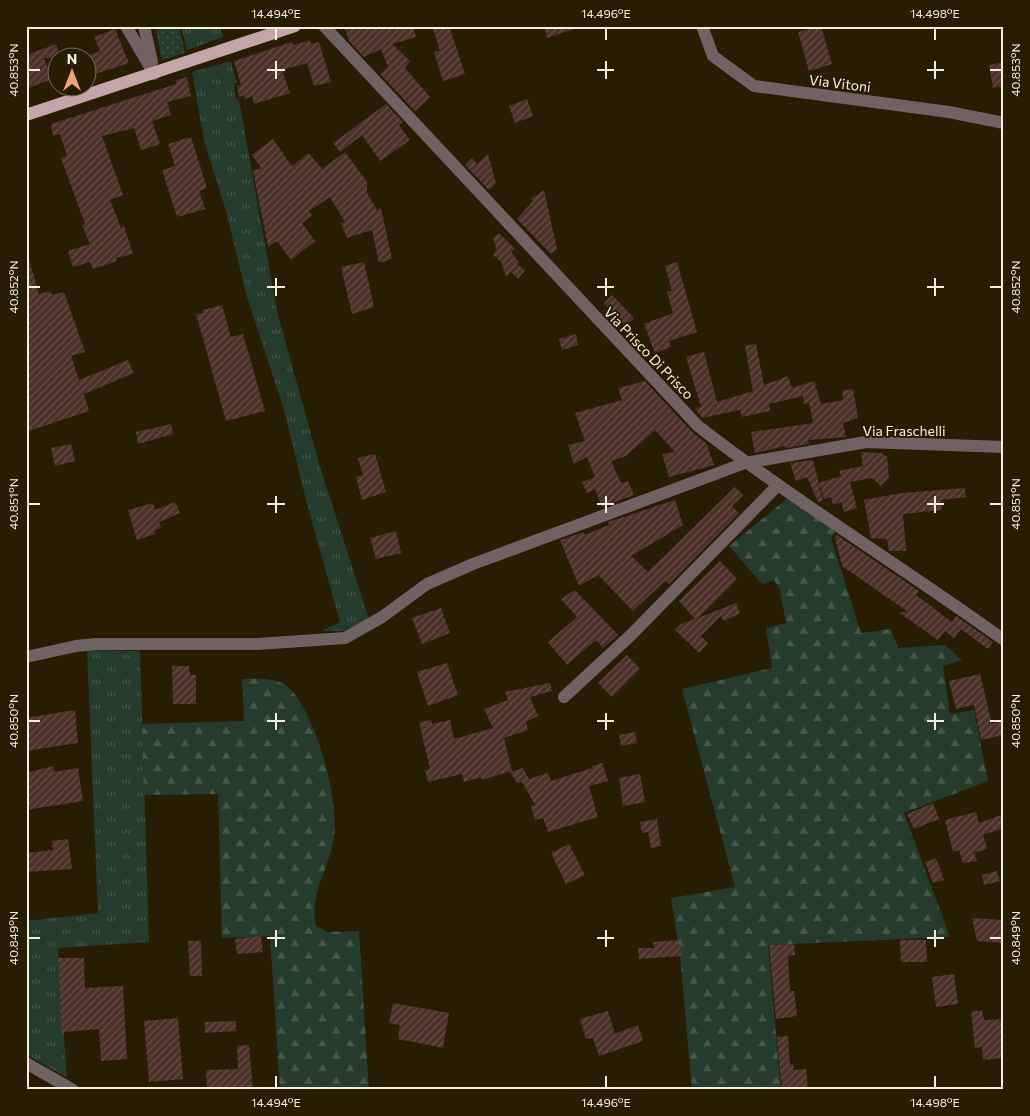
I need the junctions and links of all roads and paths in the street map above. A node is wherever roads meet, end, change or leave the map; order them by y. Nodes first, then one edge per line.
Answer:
1 (126, 26) edge
2 (144, 26) edge
3 (295, 26) edge
4 (324, 26) edge
5 (702, 26) edge
6 (154, 74) junction
7 (26, 115) edge
8 (1004, 123) edge
9 (1004, 447) edge
10 (745, 463) junction
11 (778, 485) junction
12 (1004, 640) edge
13 (26, 657) edge
14 (564, 698) dead end
15 (26, 1063) edge
16 (73, 1090) edge

1 - 6 street
2 - 6 street
3 - 6 main road
4 - 10 street, Via Prisco Di Prisco
5 - 8 street, Via Vitoni
6 - 7 main road
9 - 10 street, Via Fraschelli
10 - 11 street, Via Prisco Di Prisco
10 - 13 street, Via Fraschelli
11 - 12 street, Via Prisco Di Prisco
11 - 14 street
15 - 16 street

